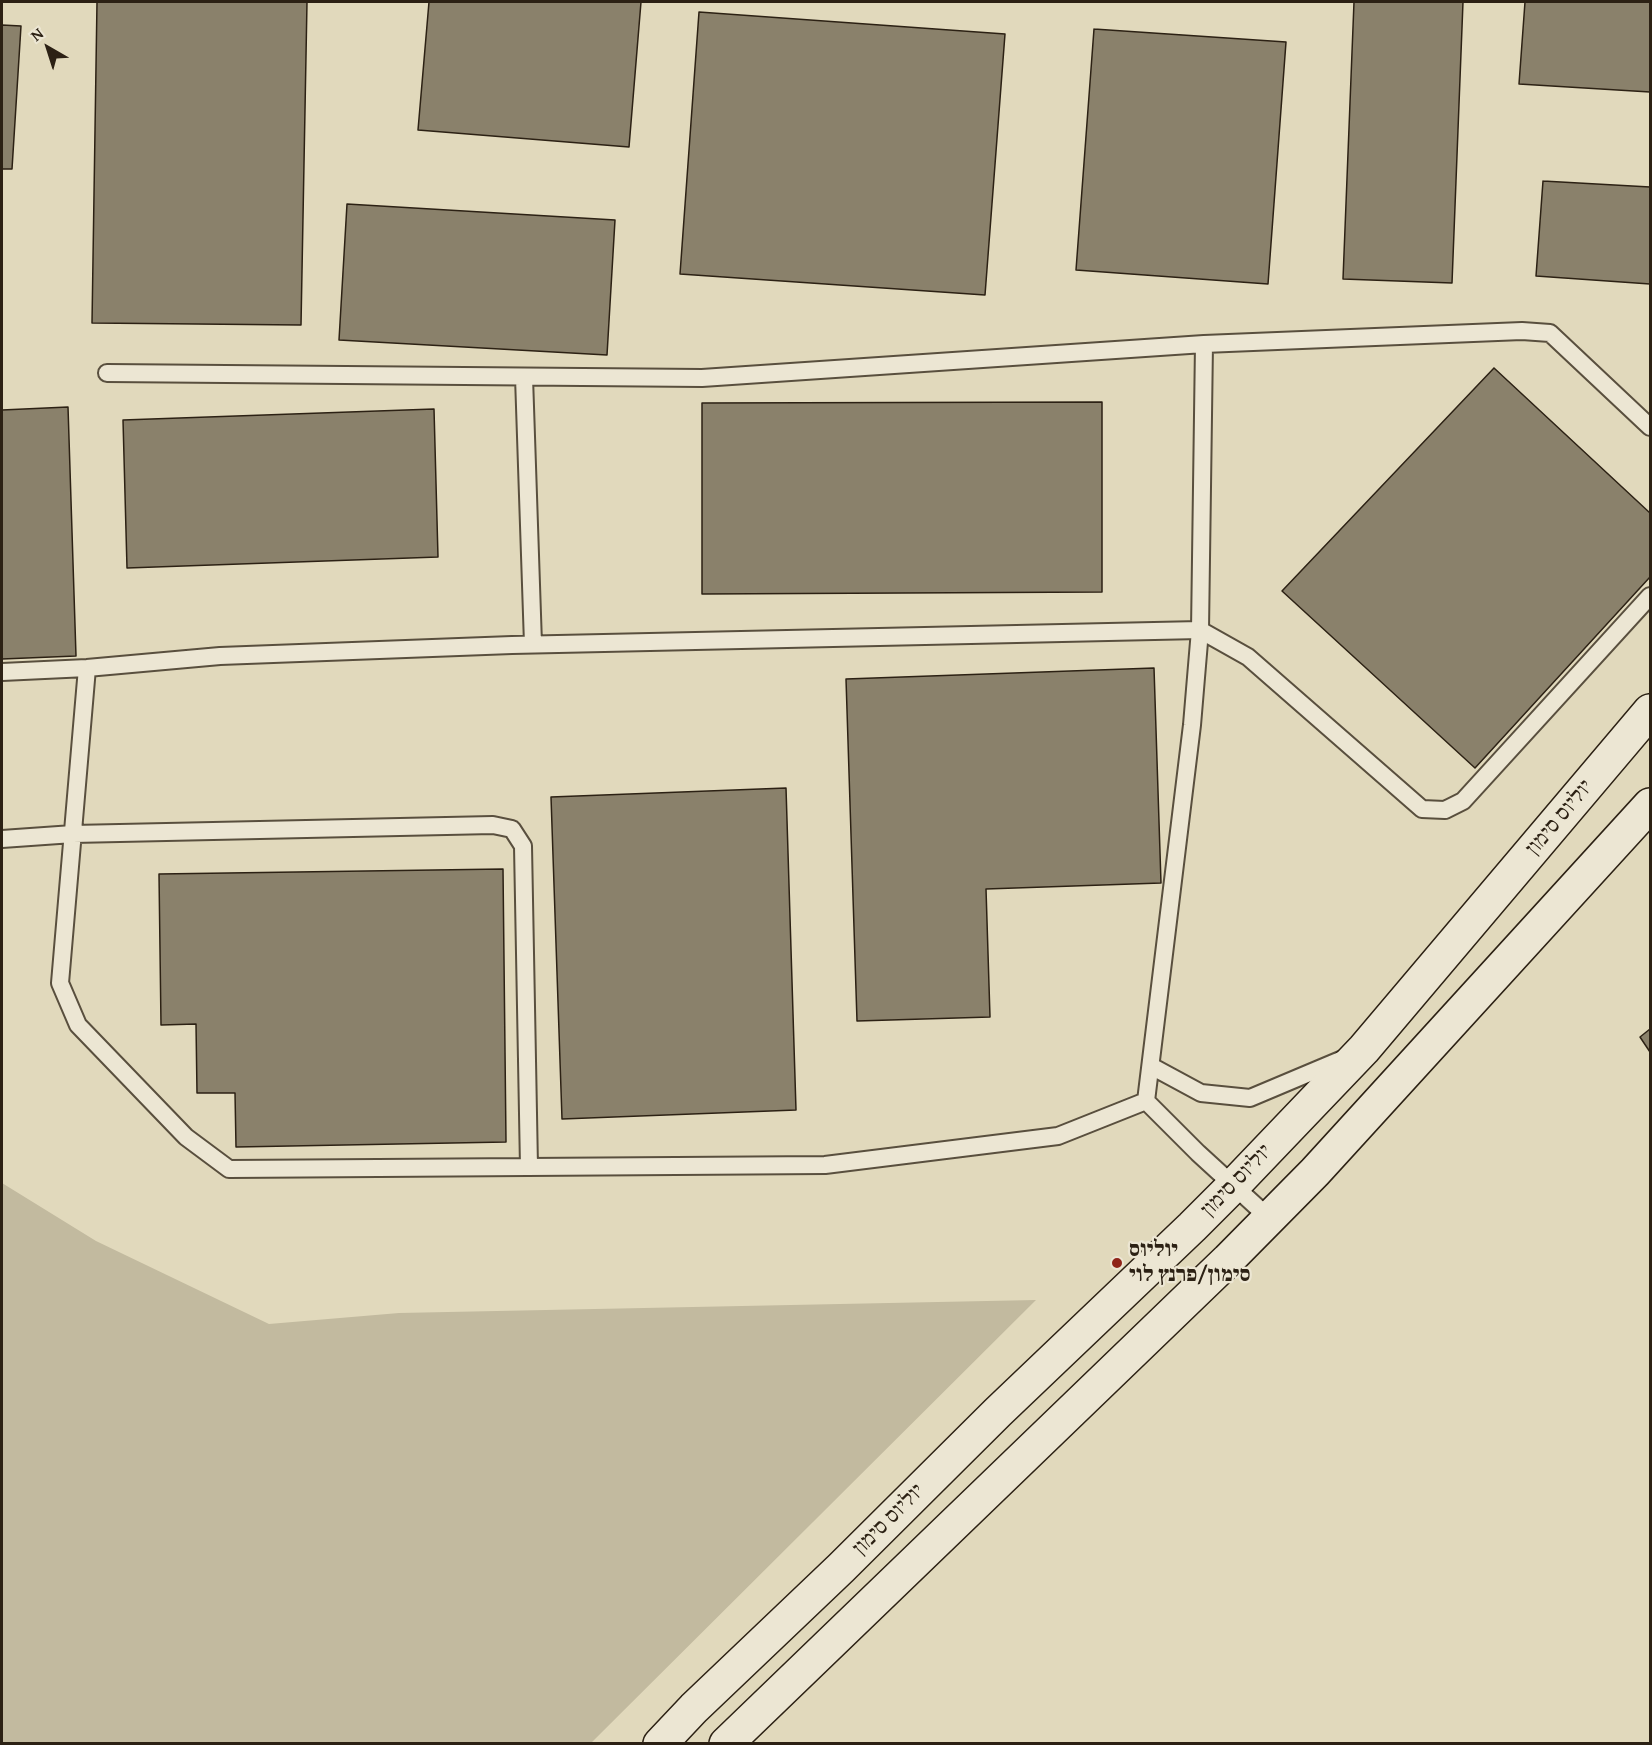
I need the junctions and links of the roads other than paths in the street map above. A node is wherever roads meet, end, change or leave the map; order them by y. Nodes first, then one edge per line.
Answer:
1 (1204, 344) junction
2 (107, 373) dead end
3 (524, 377) junction
4 (1650, 427) edge
5 (1650, 596) edge
6 (1200, 630) junction
7 (533, 644) junction
8 (87, 668) junction
9 (2, 672) edge
10 (1650, 711) edge
11 (1649, 808) edge
12 (73, 834) junction
13 (2, 839) edge
14 (1364, 1049) junction
15 (1151, 1066) junction
16 (1146, 1101) junction
17 (529, 1167) junction
18 (1234, 1185) junction
19 (1269, 1218) junction
20 (660, 1743) edge
21 (726, 1743) edge

1 - 3 lane
1 - 4 lane
1 - 6 lane
2 - 3 lane
3 - 7 lane
5 - 6 lane
6 - 7 lane
6 - 15 lane
7 - 8 lane
8 - 9 lane
8 - 12 lane
10 - 14 street, יוליוס סימון
11 - 19 street, יוליוס סימון
12 - 13 lane
12 - 17 lane
12 - 17 lane
14 - 15 lane
14 - 18 street, יוליוס סימון
15 - 16 lane
16 - 17 lane
16 - 18 lane
18 - 19 lane
18 - 20 street, יוליוס סימון
19 - 21 street, יוליוס סימון

